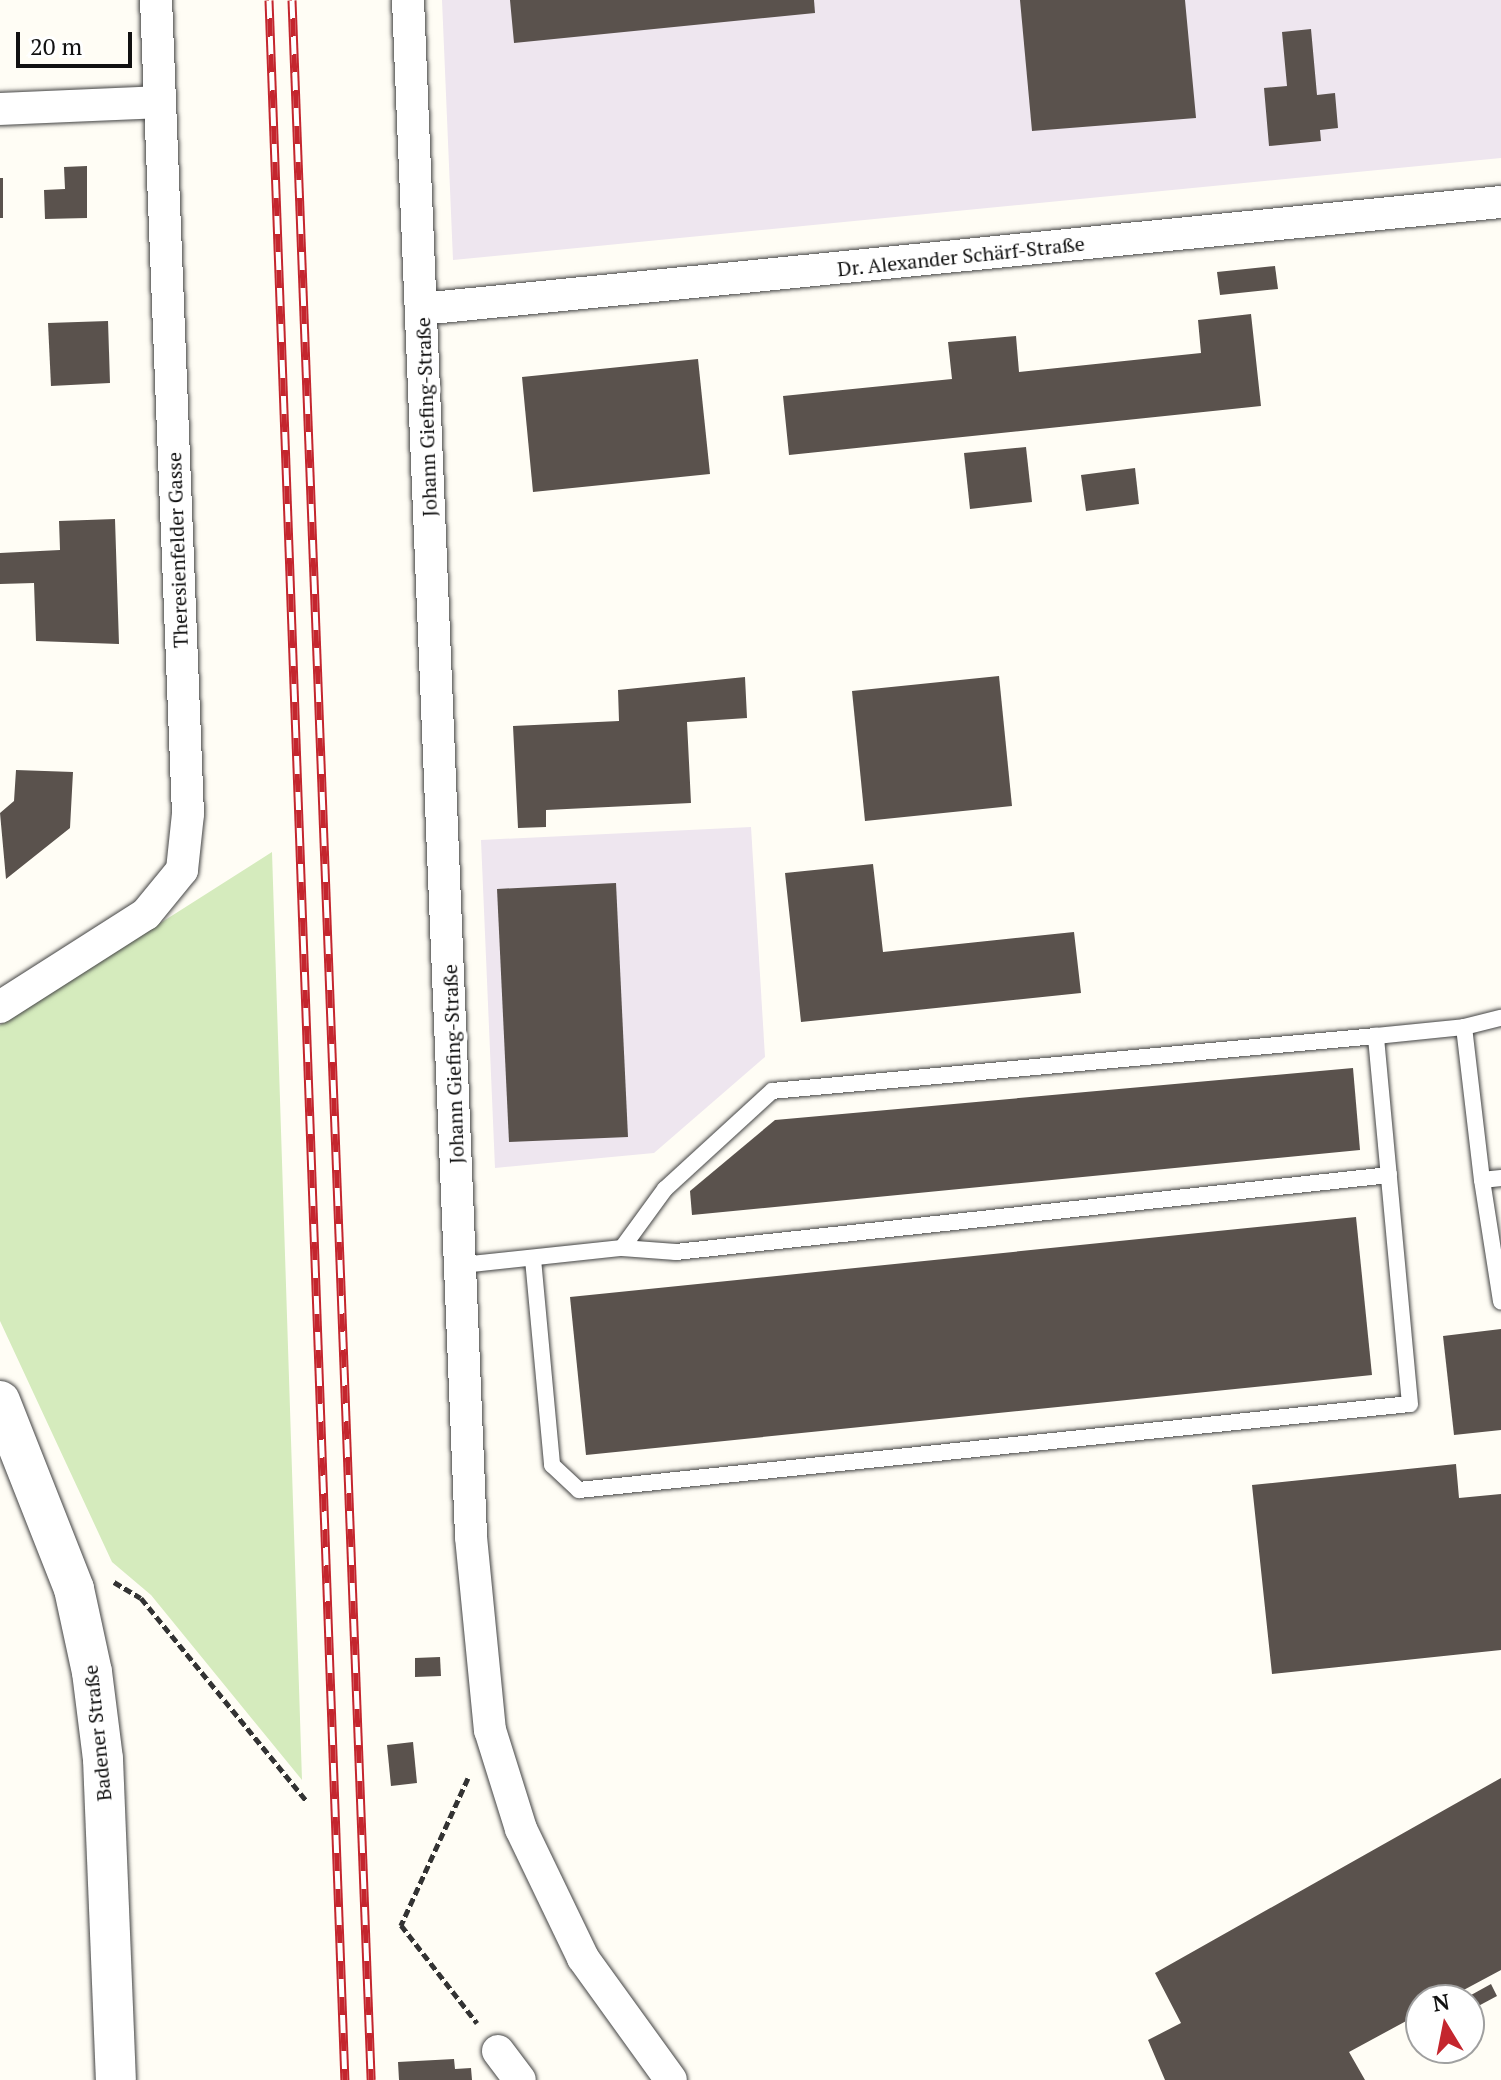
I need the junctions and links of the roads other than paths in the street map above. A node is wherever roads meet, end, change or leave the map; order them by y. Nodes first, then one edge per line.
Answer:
1 (156, 0) edge
2 (408, 0) edge
3 (158, 102) junction
4 (0, 109) edge
5 (1501, 202) edge
6 (421, 309) junction
7 (0, 1007) edge
8 (1501, 1018) edge
9 (1464, 1027) junction
10 (1376, 1036) junction
11 (1389, 1175) junction
12 (1501, 1178) edge
13 (1482, 1180) junction
14 (622, 1248) junction
15 (533, 1259) junction
16 (462, 1265) junction
17 (1501, 1302) edge
18 (0, 1401) edge
19 (498, 2051) road end
20 (116, 2080) edge
21 (520, 2080) edge
22 (671, 2080) edge

1 - 3 street, Theresienfelder Gasse
2 - 6 street, Johann Giefing-Straße
3 - 4 street
3 - 7 street, Theresienfelder Gasse
5 - 6 street, Dr. Alexander Schärf-Straße
6 - 16 street, Johann Giefing-Straße
8 - 9 lane
9 - 10 lane
9 - 13 lane
10 - 11 lane
10 - 14 lane
11 - 14 lane
11 - 15 lane
12 - 13 lane
13 - 17 lane
14 - 15 lane
15 - 16 lane
16 - 22 street, Johann Giefing-Straße
18 - 20 street, Badener Straße
19 - 21 street

